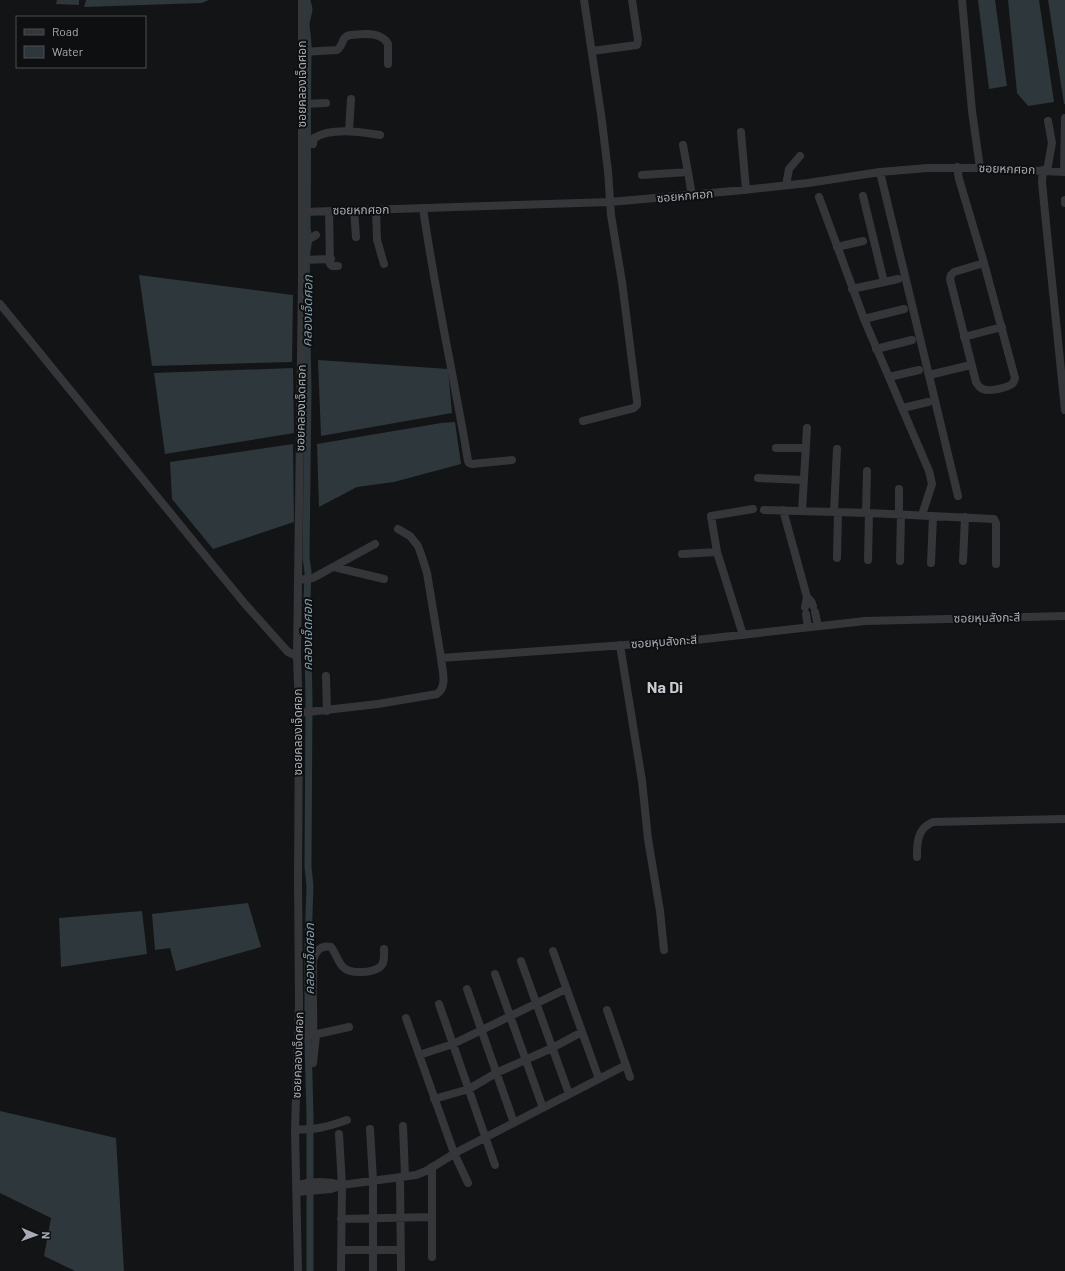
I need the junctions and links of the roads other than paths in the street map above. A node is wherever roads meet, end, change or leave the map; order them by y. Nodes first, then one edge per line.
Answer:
1 (302, 0) edge
2 (584, 0) edge
3 (632, 0) edge
4 (962, 0) edge
5 (592, 51) junction
6 (304, 52) junction
7 (388, 64) dead end
8 (351, 99) dead end
9 (326, 102) dead end
10 (303, 104) junction
11 (1065, 118) edge
12 (1048, 121) dead end
13 (349, 131) junction
14 (741, 132) dead end
15 (380, 135) dead end
16 (306, 144) junction
17 (683, 145) dead end
18 (800, 156) dead end
19 (980, 168) junction
20 (688, 172) junction
21 (1064, 172) edge
22 (958, 173) junction
23 (1044, 174) junction
24 (642, 175) dead end
25 (881, 178) junction
26 (786, 185) junction
27 (746, 190) junction
28 (692, 196) junction
29 (863, 196) dead end
30 (820, 197) dead end
31 (423, 208) junction
32 (610, 208) junction
33 (303, 212) junction
34 (354, 216) junction
35 (376, 216) junction
36 (330, 217) junction
37 (356, 237) dead end
38 (863, 241) dead end
39 (837, 247) junction
40 (330, 259) junction
41 (307, 260) junction
42 (984, 262) junction
43 (384, 264) dead end
44 (338, 266) dead end
45 (898, 279) dead end
46 (884, 282) junction
47 (852, 290) junction
48 (0, 304) edge
49 (904, 309) dead end
50 (864, 319) junction
51 (1002, 327) junction
52 (964, 337) junction
53 (912, 340) dead end
54 (876, 348) junction
55 (971, 365) junction
56 (919, 370) dead end
57 (928, 375) junction
58 (889, 377) junction
59 (928, 402) dead end
60 (903, 408) junction
61 (1065, 410) edge
62 (583, 421) dead end
63 (806, 428) dead end
64 (776, 448) dead end
65 (806, 448) junction
66 (837, 448) dead end
67 (512, 460) dead end
68 (867, 471) dead end
69 (758, 478) dead end
70 (804, 480) junction
71 (899, 489) dead end
72 (958, 496) dead end
73 (753, 509) dead end
74 (764, 510) dead end
75 (783, 510) junction
76 (802, 511) junction
77 (836, 512) junction
78 (868, 513) junction
79 (900, 514) junction
80 (922, 515) junction
81 (933, 516) junction
82 (965, 517) junction
83 (398, 529) dead end
84 (375, 544) dead end
85 (717, 552) junction
86 (682, 554) dead end
87 (837, 558) dead end
88 (868, 560) dead end
89 (900, 561) dead end
90 (963, 561) dead end
91 (931, 562) dead end
92 (996, 564) dead end
93 (334, 567) junction
94 (384, 579) dead end
95 (303, 580) junction
96 (809, 610) junction
97 (1065, 616) edge
98 (818, 626) junction
99 (808, 627) junction
100 (743, 635) junction
101 (621, 649) junction
102 (297, 656) junction
103 (441, 658) junction
104 (326, 676) dead end
105 (327, 710) junction
106 (304, 713) junction
107 (1065, 819) edge
108 (917, 857) dead end
109 (384, 949) dead end
110 (664, 950) dead end
111 (552, 951) dead end
112 (299, 954) junction
113 (313, 954) junction
114 (521, 961) dead end
115 (495, 974) dead end
116 (467, 989) dead end
117 (566, 989) junction
118 (536, 1003) junction
119 (439, 1004) dead end
120 (607, 1010) dead end
121 (510, 1016) junction
122 (406, 1018) dead end
123 (349, 1027) dead end
124 (481, 1030) junction
125 (582, 1032) junction
126 (308, 1036) junction
127 (453, 1044) junction
128 (552, 1048) junction
129 (419, 1055) junction
130 (525, 1060) junction
131 (313, 1063) dead end
132 (626, 1065) junction
133 (496, 1073) junction
134 (630, 1076) dead end
135 (599, 1079) junction
136 (469, 1089) junction
137 (569, 1094) junction
138 (434, 1099) junction
139 (543, 1108) junction
140 (346, 1120) dead end
141 (514, 1123) junction
142 (403, 1126) dead end
143 (298, 1129) junction
144 (370, 1129) dead end
145 (338, 1134) dead end
146 (486, 1137) junction
147 (454, 1154) junction
148 (495, 1165) dead end
149 (432, 1168) junction
150 (403, 1176) junction
151 (373, 1180) junction
152 (468, 1183) dead end
153 (342, 1185) junction
154 (300, 1188) junction
155 (432, 1217) junction
156 (373, 1218) junction
157 (401, 1218) junction
158 (341, 1219) junction
159 (373, 1249) junction
160 (341, 1250) junction
161 (401, 1250) junction
162 (432, 1257) dead end
163 (298, 1271) edge
164 (341, 1271) edge
165 (373, 1271) edge
166 (401, 1271) edge

1 - 6 street, ซอยคลองเจ็ดศอก
2 - 5 street
3 - 5 street
4 - 19 street
5 - 32 street
6 - 7 street
6 - 10 street, ซอยคลองเจ็ดศอก
8 - 13 street
9 - 10 street
10 - 16 street, ซอยคลองเจ็ดศอก
11 - 21 street
12 - 23 street
13 - 15 street
13 - 16 street
14 - 27 street
16 - 33 street, ซอยคลองเจ็ดศอก
17 - 20 street
18 - 26 street
19 - 22 street, ซอยหกศอก
19 - 23 street, ซอยหกศอก
20 - 24 street
20 - 28 street
21 - 23 street, ซอยหกศอก
22 - 25 street, ซอยหกศอก
22 - 42 street
23 - 61 street
25 - 26 street, ซอยหกศอก
25 - 57 street
26 - 27 street, ซอยหกศอก
27 - 28 street, ซอยหกศอก
28 - 32 street, ซอยหกศอก
29 - 46 street
30 - 39 street
31 - 32 street, ซอยหกศอก
31 - 35 street, ซอยหกศอก
31 - 67 street
32 - 62 street
33 - 36 street, ซอยหกศอก
33 - 41 street, ซอยคลองเจ็ดศอก
34 - 35 street, ซอยหกศอก
34 - 36 street, ซอยหกศอก
34 - 37 street
35 - 43 street
36 - 40 street
38 - 39 street
39 - 47 street
40 - 41 street
40 - 44 street
41 - 95 street, ซอยคลองเจ็ดศอก
42 - 51 street
42 - 52 street
45 - 46 street
46 - 47 street
47 - 50 street
48 - 102 street
49 - 50 street
50 - 54 street
51 - 52 street
51 - 55 street
52 - 55 street
53 - 54 street
54 - 58 street
55 - 57 street
56 - 58 street
57 - 72 street
58 - 60 street
59 - 60 street
60 - 80 street
63 - 65 street
64 - 65 street
65 - 70 street
66 - 77 street
68 - 78 street
69 - 70 street
70 - 76 street
71 - 79 street
73 - 85 street
74 - 75 street
75 - 76 street
75 - 96 street
76 - 77 street
77 - 78 street
77 - 87 street
78 - 79 street
78 - 88 street
79 - 80 street
79 - 89 street
80 - 81 street
81 - 82 street
81 - 91 street
82 - 90 street
82 - 92 street
83 - 103 street
84 - 93 street
85 - 86 street
85 - 100 street
93 - 94 street
93 - 95 street
95 - 102 street, ซอยคลองเจ็ดศอก
96 - 98 street
96 - 99 street
97 - 98 street, ซอยหุบสังกะสี
98 - 99 street, ซอยหุบสังกะสี
99 - 100 street, ซอยหุบสังกะสี
100 - 101 street, ซอยหุบสังกะสี
101 - 103 street, ซอยหุบสังกะสี
101 - 110 street
102 - 106 street, ซอยคลองเจ็ดศอก
103 - 105 street
104 - 105 street
105 - 106 street
106 - 112 street, ซอยคลองเจ็ดศอก
107 - 108 street
109 - 113 street
111 - 117 street
112 - 113 street
112 - 126 street, ซอยคลองเจ็ดศอก
113 - 126 street
114 - 118 street
115 - 121 street
116 - 124 street
117 - 118 street
117 - 125 street
118 - 121 street
118 - 128 street
119 - 127 street
120 - 132 street
121 - 124 street
121 - 130 street
122 - 129 street
123 - 126 street
124 - 127 street
124 - 133 street
125 - 128 street
125 - 135 street
126 - 131 street
126 - 143 street, ซอยคลองเจ็ดศอก
127 - 129 street
127 - 136 street
128 - 130 street
128 - 137 street
129 - 138 street
130 - 133 street
130 - 139 street
132 - 134 street
132 - 135 street
133 - 136 street
133 - 141 street
135 - 137 street
136 - 138 street
136 - 146 street
137 - 139 street
138 - 147 street
139 - 141 street
140 - 143 street
141 - 146 street
142 - 150 street
143 - 154 street, ซอยคลองเจ็ดศอก
144 - 151 street
145 - 153 street
146 - 147 street
146 - 148 street
147 - 149 street
147 - 152 street
149 - 150 street
149 - 155 street
150 - 151 street
150 - 157 street
151 - 153 street
151 - 156 street
153 - 154 street
153 - 158 street
154 - 163 street, ซอยคลองเจ็ดศอก
155 - 157 street
155 - 162 street
156 - 157 street
156 - 158 street
156 - 159 street
157 - 161 street
158 - 160 street
159 - 160 street
159 - 161 street
159 - 165 street
160 - 164 street
161 - 166 street

